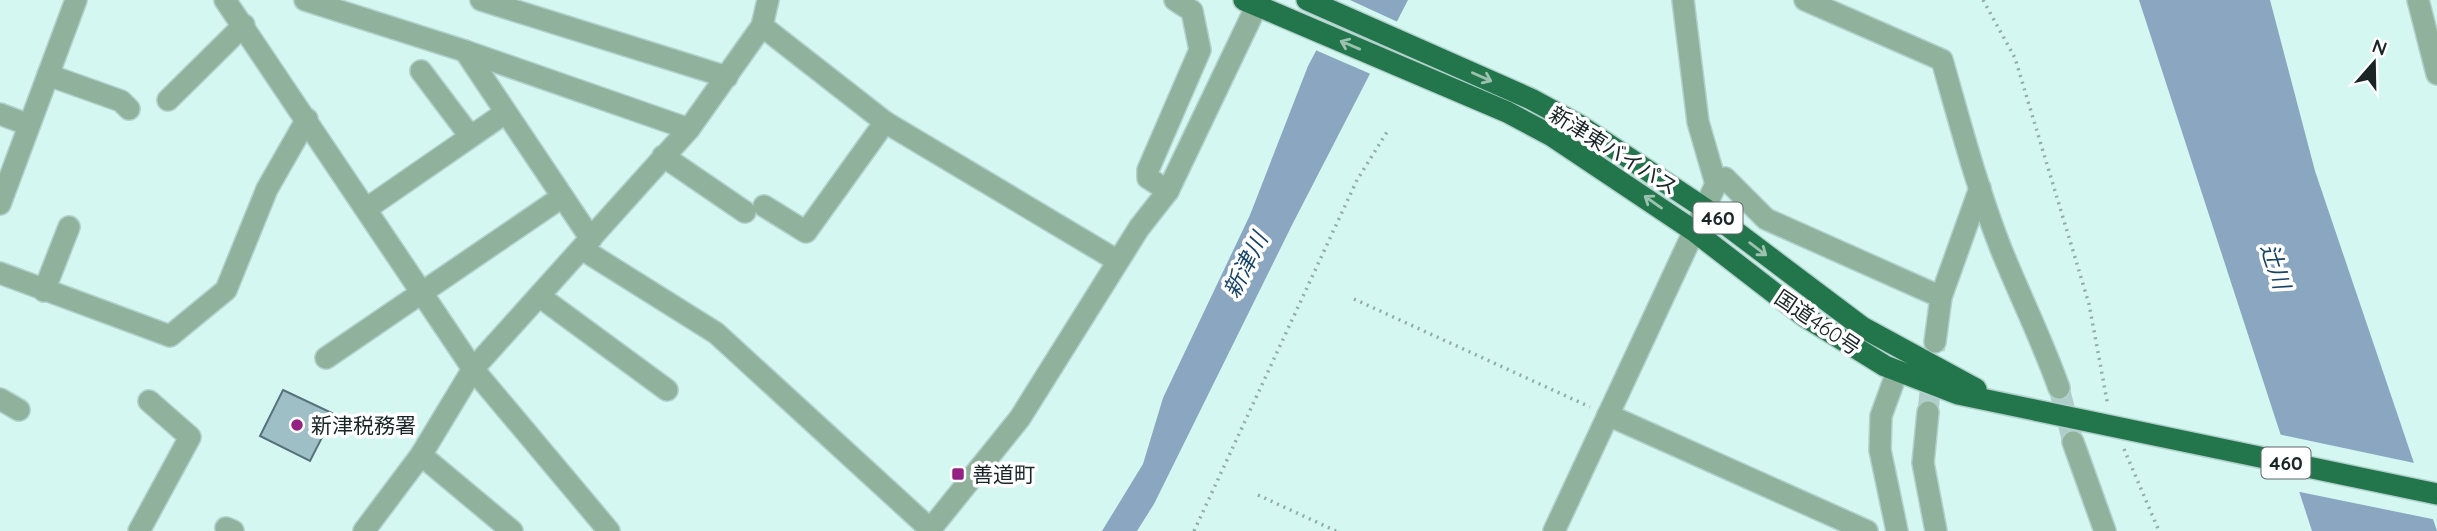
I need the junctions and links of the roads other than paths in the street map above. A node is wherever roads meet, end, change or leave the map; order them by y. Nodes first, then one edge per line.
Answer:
1 (76, 0) edge
2 (225, 0) edge
3 (305, 0) edge
4 (481, 0) edge
5 (768, 0) edge
6 (1175, 0) edge
7 (1307, 0) edge
8 (1684, 0) edge
9 (1805, 0) edge
10 (2418, 0) edge
11 (1250, 3) edge
12 (244, 25) junction
13 (762, 26) junction
14 (465, 51) junction
15 (421, 71) dead end
16 (2437, 74) edge
17 (48, 75) junction
18 (727, 77) junction
19 (168, 100) dead end
20 (129, 110) dead end
21 (505, 113) junction
22 (0, 114) edge
23 (307, 119) junction
24 (885, 122) junction
25 (29, 125) junction
26 (689, 128) junction
27 (470, 136) junction
28 (663, 156) junction
29 (1716, 184) junction
30 (1980, 188) junction
31 (1168, 191) junction
32 (562, 197) junction
33 (0, 204) edge
34 (1704, 208) junction
35 (366, 209) junction
36 (69, 227) dead end
37 (1694, 231) junction
38 (587, 244) junction
39 (1118, 261) junction
40 (0, 273) edge
41 (44, 291) junction
42 (422, 294) junction
43 (539, 296) junction
44 (1941, 297) junction
45 (1935, 342) tunnel mouth
46 (326, 358) dead end
47 (472, 369) junction
48 (1897, 372) junction
49 (2059, 388) tunnel mouth
50 (667, 390) dead end
51 (0, 399) edge
52 (149, 401) dead end
53 (2006, 403) junction
54 (19, 410) dead end
55 (1928, 412) tunnel mouth
56 (1608, 415) junction
57 (2073, 442) tunnel mouth
58 (421, 455) junction
59 (2437, 494) edge
60 (930, 530) edge
61 (139, 531) edge
62 (364, 531) edge
63 (512, 531) edge
64 (609, 531) edge
65 (1554, 531) edge
66 (1867, 531) edge
67 (1897, 531) edge
68 (1936, 531) edge
69 (2105, 531) edge

1 - 17 street
2 - 12 street
3 - 14 street
4 - 18 street
5 - 13 street
6 - 31 street
7 -> 34 highway, 新津東バイパス / 460
8 - 29 street
9 - 30 street
10 - 16 street
11 - 31 street
37 -> 11 highway, 国道460号 / 460
12 - 19 street
12 - 23 street
13 - 18 street
13 - 24 street
14 - 21 street
14 - 26 street
15 - 27 street
17 - 20 street
17 - 25 street
18 - 26 street
21 - 27 street
21 - 32 street
22 - 25 street
23 - 35 street
23 - 41 street
24 - 28 street
24 - 39 street
25 - 33 street
26 - 28 street
27 - 35 street
28 - 38 street
29 - 34 street
29 - 44 street
30 - 44 street
30 - 49 street
31 - 39 street
32 - 38 street
32 - 42 street
34 - 37 street
34 -> 53 highway, 新津東バイパス / 460
35 - 42 street
36 - 41 street
37 - 48 highway, 国道460号 / 460
37 - 56 street
38 - 43 street
38 - 60 street
39 - 60 street
40 - 41 street
42 - 46 street
42 - 47 street
43 - 47 street
43 - 50 street
44 - 45 street
47 - 58 street
47 - 64 street
48 - 53 highway, 国道460号 / 460
48 - 67 street
51 - 54 street
52 - 61 street
53 - 59 highway, 国道460号 / 460
55 - 68 street
56 - 65 street
56 - 66 street
57 - 69 street
58 - 62 street
58 - 63 street

